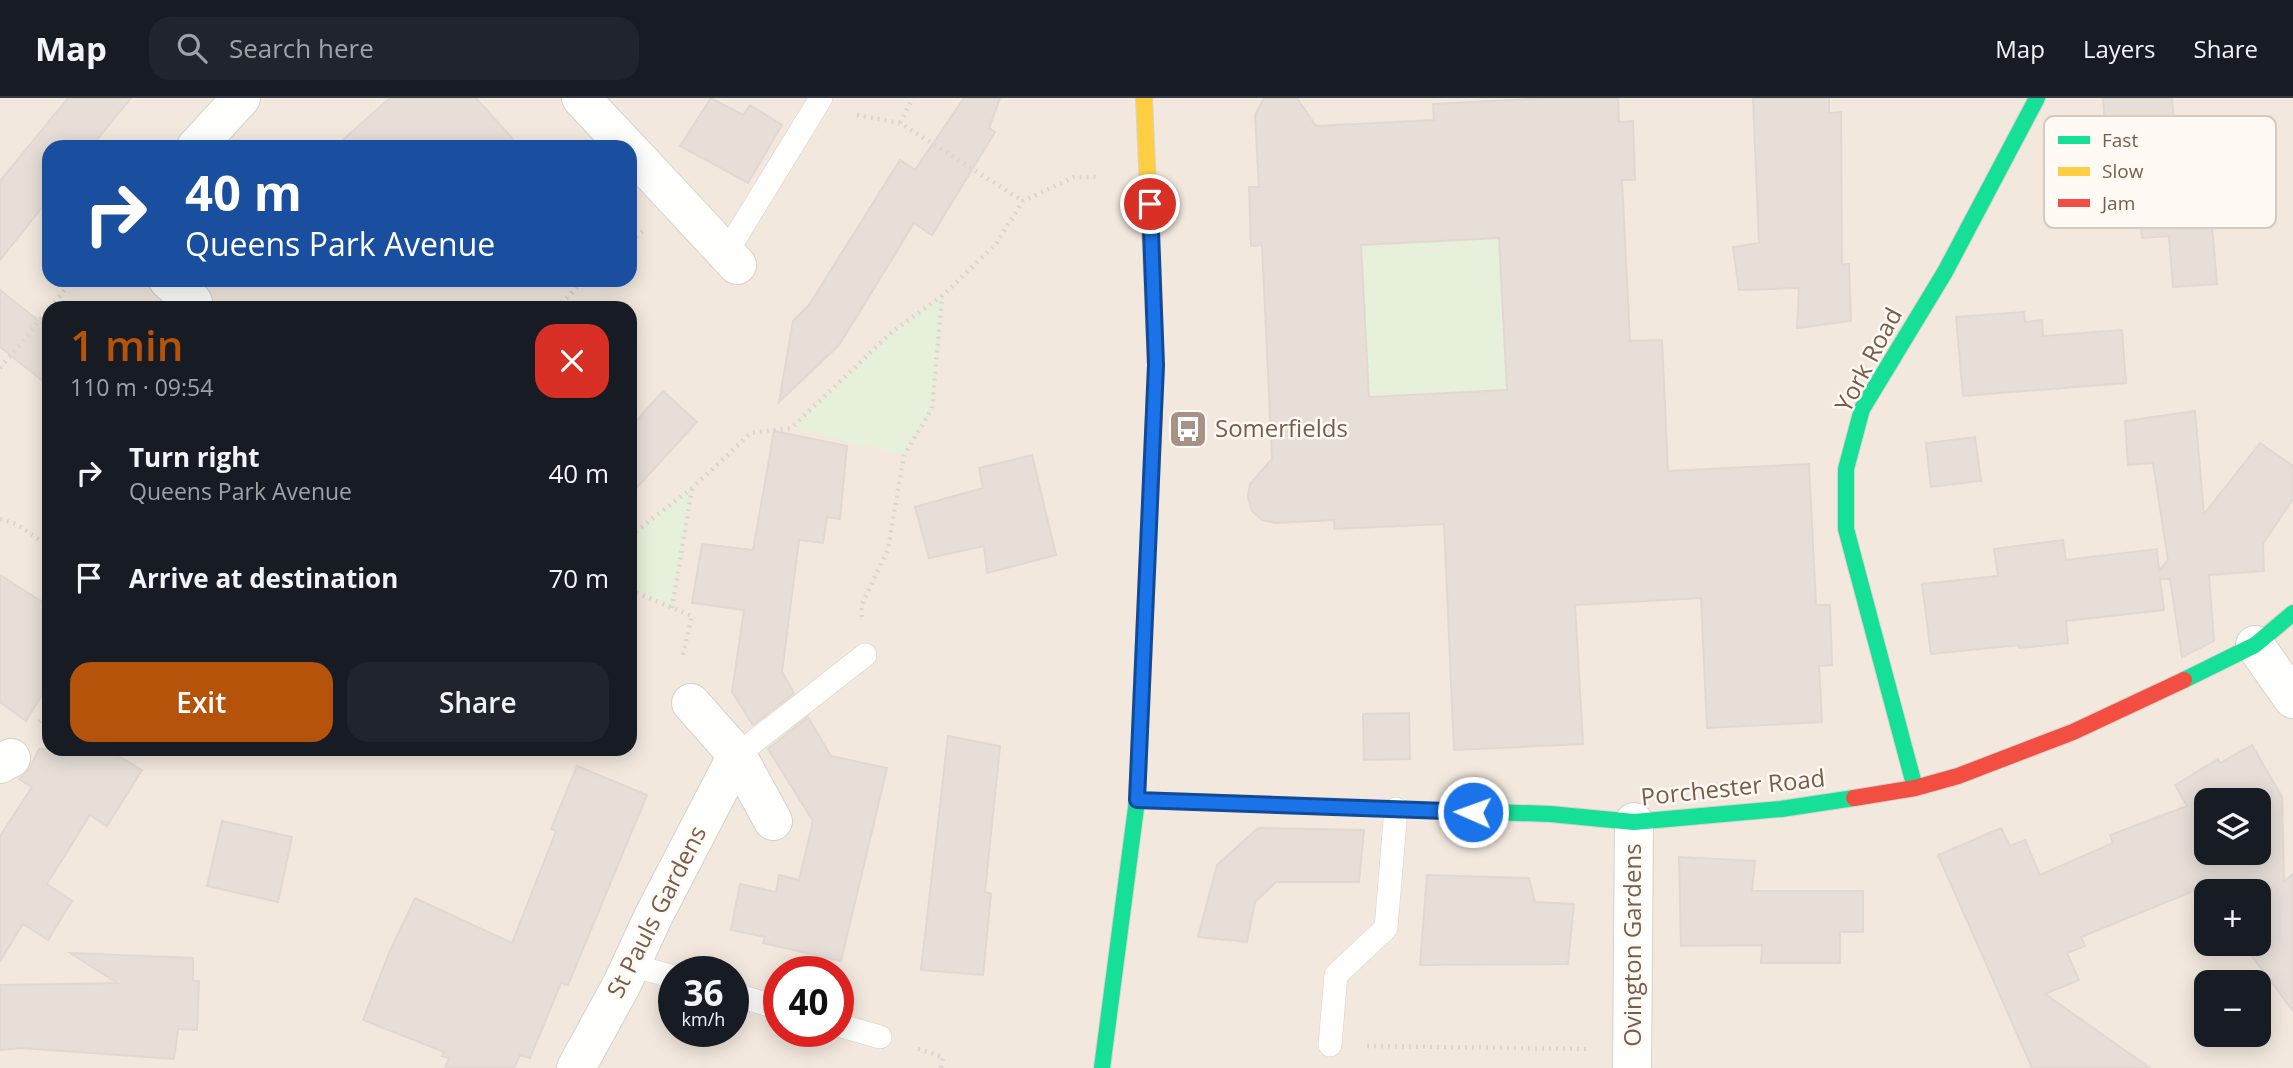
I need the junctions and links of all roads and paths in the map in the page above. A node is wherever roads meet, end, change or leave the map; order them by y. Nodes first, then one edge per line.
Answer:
1 (241, 98) edge
2 (581, 98) edge
3 (913, 98) edge
4 (1144, 98) edge
5 (2037, 98) edge
6 (818, 103) edge
7 (900, 123) junction
8 (202, 140) edge
9 (621, 140) edge
10 (637, 157) edge
11 (1149, 177) junction
12 (1023, 201) junction
13 (732, 259) joint
14 (68, 287) edge
15 (578, 287) edge
16 (943, 295) junction
17 (57, 301) edge
18 (563, 301) edge
19 (42, 318) edge
20 (0, 368) edge
21 (692, 488) junction
22 (0, 519) edge
23 (637, 531) edge
24 (42, 541) edge
25 (637, 593) edge
26 (672, 608) junction
27 (2293, 613) edge
28 (2255, 645) junction
29 (865, 655) joint
30 (2293, 699) edge
31 (691, 704) joint
32 (737, 755) junction
33 (1915, 788) junction
34 (1137, 800) junction
35 (1396, 809) junction
36 (773, 821) dead end
37 (1634, 822) junction
38 (631, 965) junction
39 (658, 973) edge
40 (854, 1030) edge
41 (880, 1037) dead end
42 (1330, 1045) joint
43 (1632, 1059) edge
44 (576, 1068) edge
45 (1102, 1068) edge

1 - 8 street
2 - 9 street
3 - 7 path
4 - 11 street
5 - 33 street, York Road
6 - 7 path
6 - 13 lane
7 - 12 path
10 - 13 street
11 - 12 path
11 - 34 street
12 - 16 path
14 - 17 path
15 - 18 path
16 - 21 path
16 - 29 path
19 - 20 path
21 - 23 path
21 - 26 path
22 - 24 path
25 - 26 path
26 - 31 path
27 - 28 street, Porchester Road
28 - 30 street
28 - 33 street, Porchester Road
29 - 32 lane
31 - 32 street
32 - 36 street
32 - 38 street, St Pauls Gardens
33 - 37 street, Porchester Road
34 - 35 street, Porchester Road
34 - 45 street
35 - 37 street, Porchester Road
35 - 42 lane
37 - 43 street, Ovington Gardens
38 - 39 lane
38 - 44 street, St Pauls Gardens
40 - 41 lane
42 - 43 path

